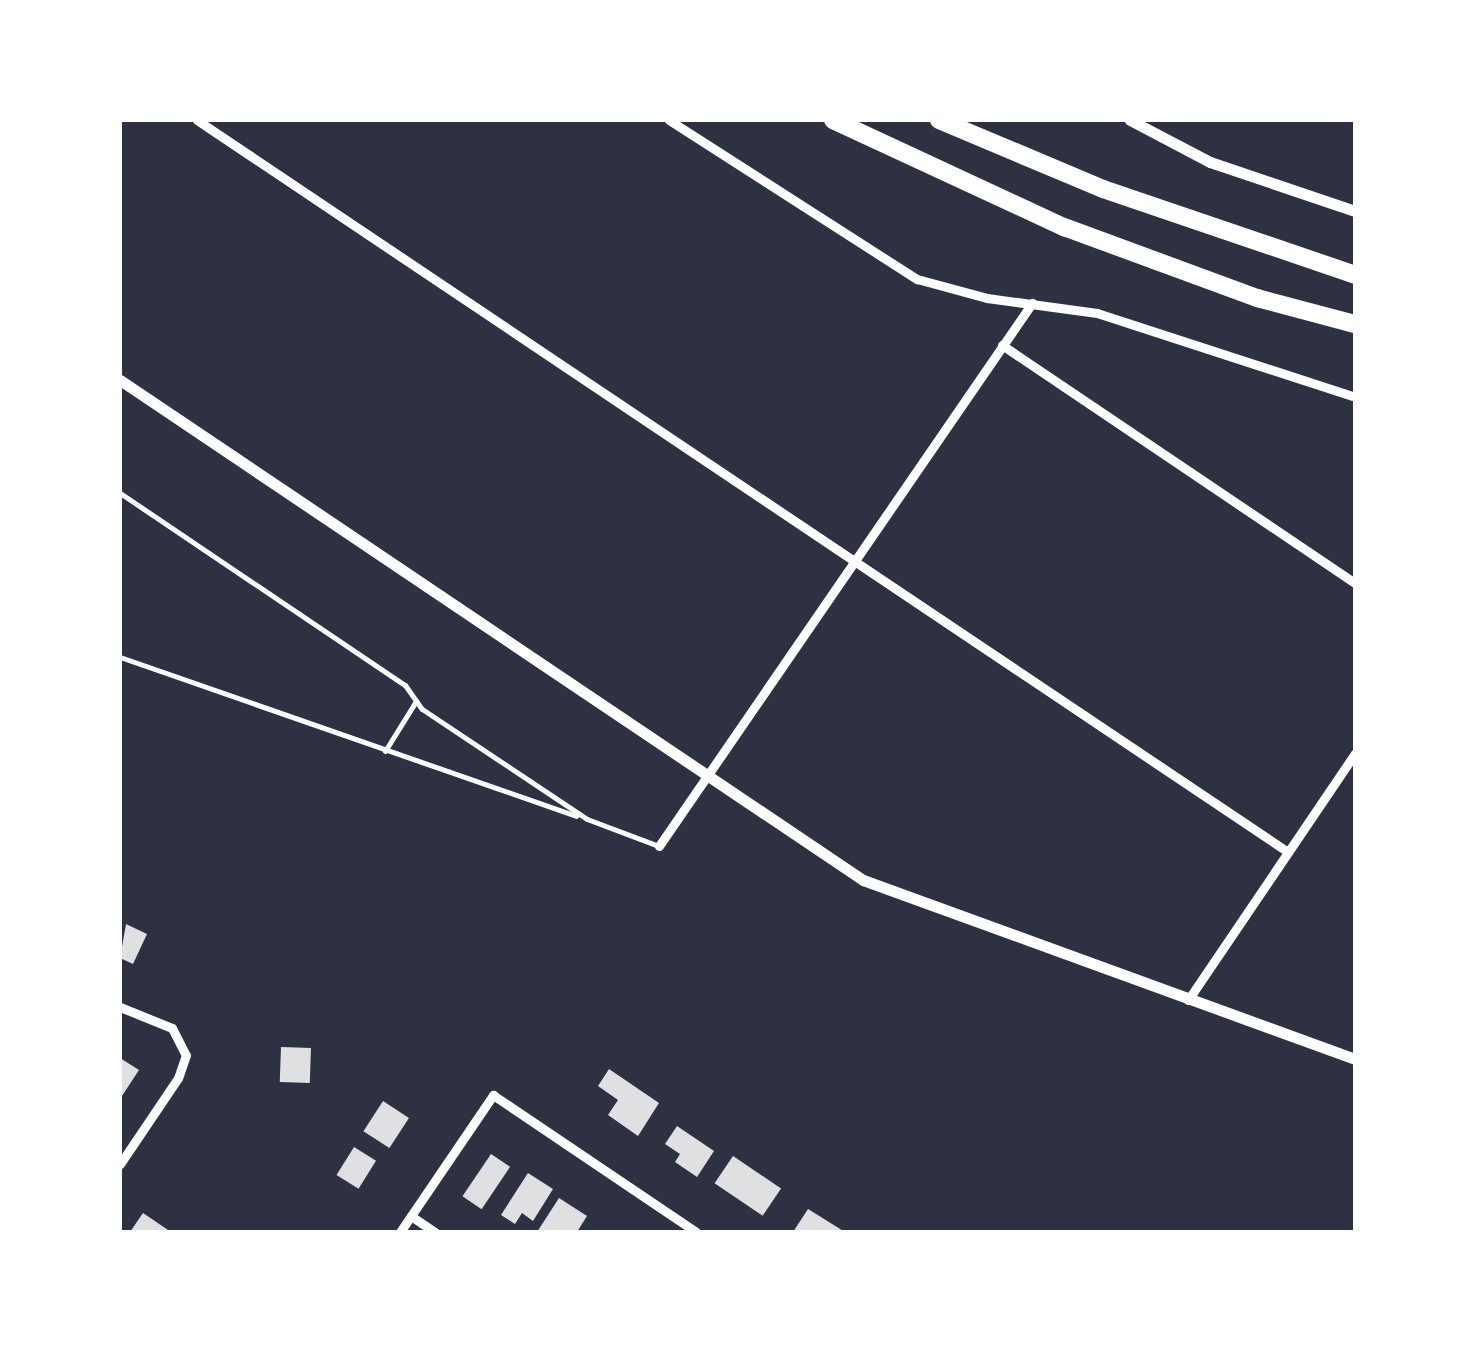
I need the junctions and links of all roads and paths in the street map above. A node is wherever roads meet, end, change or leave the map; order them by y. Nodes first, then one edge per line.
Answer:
1 (196, 120) edge
2 (669, 120) edge
3 (833, 120) edge
4 (938, 120) edge
5 (1130, 120) edge
6 (1150, 125) edge
7 (1355, 210) edge
8 (1355, 275) edge
9 (1032, 303) junction
10 (1355, 324) edge
11 (1002, 346) junction
12 (120, 380) edge
13 (1355, 397) edge
14 (120, 493) edge
15 (853, 562) junction
16 (1355, 583) edge
17 (120, 657) edge
18 (416, 701) junction
19 (386, 751) junction
20 (1355, 753) edge
21 (707, 774) junction
22 (587, 819) junction
23 (659, 846) joint
24 (1288, 852) junction
25 (1188, 1000) junction
26 (120, 1007) edge
27 (1355, 1059) edge
28 (120, 1164) edge
29 (411, 1216) junction
30 (400, 1232) edge
31 (434, 1232) edge
32 (696, 1232) edge

1 - 15 street
2 - 9 street
3 - 10 highway
4 - 8 highway
5 - 6 street
6 - 7 street
9 - 11 street
9 - 13 street
11 - 15 street
11 - 16 street
12 - 21 street
14 - 18 lane
15 - 21 street
15 - 24 street
17 - 19 lane
18 - 19 lane
18 - 22 lane
19 - 22 lane
20 - 24 street
21 - 23 street
21 - 25 street
22 - 23 lane
24 - 25 street
25 - 27 street
26 - 28 street
29 - 30 street
29 - 31 street
29 - 32 street

